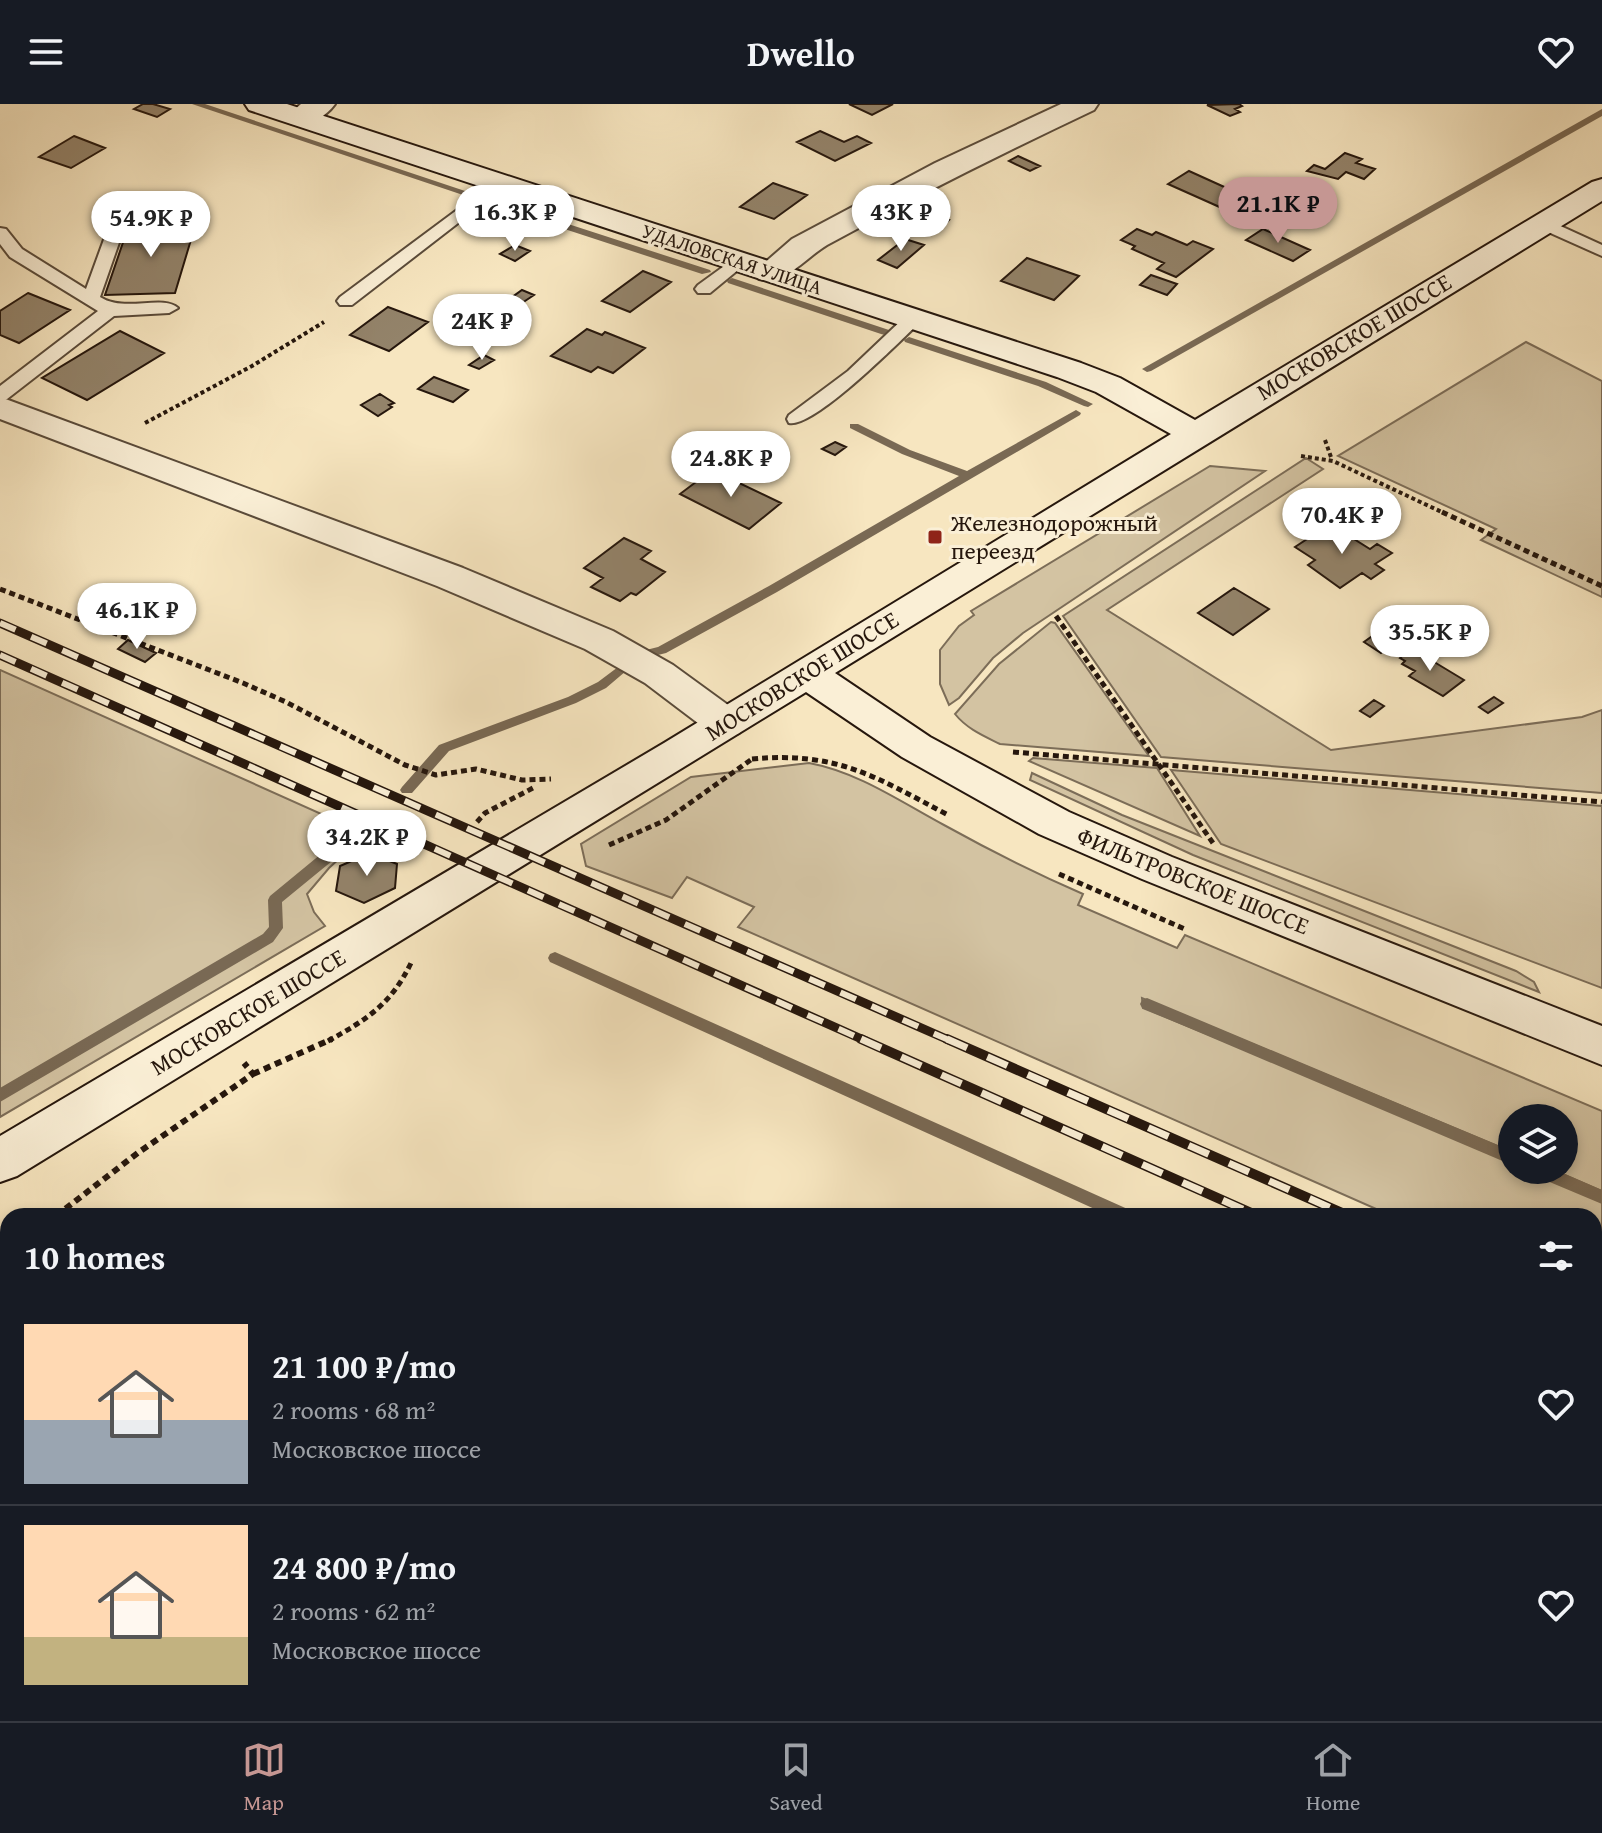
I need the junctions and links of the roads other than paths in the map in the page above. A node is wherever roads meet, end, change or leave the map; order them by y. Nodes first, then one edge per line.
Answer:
1 (259, 104) edge
2 (1084, 104) edge
3 (311, 111) edge
4 (500, 183) junction
5 (1602, 188) edge
6 (1543, 223) junction
7 (0, 233) edge
8 (114, 234) dead end
9 (1602, 251) edge
10 (738, 261) junction
11 (770, 272) junction
12 (704, 289) dead end
13 (91, 299) junction
14 (346, 301) road end
15 (169, 308) dead end
16 (110, 311) junction
17 (913, 319) junction
18 (0, 395) edge
19 (0, 407) edge
20 (796, 419) dead end
21 (1196, 434) junction
22 (806, 673) junction
23 (728, 742) junction
24 (1602, 1046) edge
25 (0, 1161) edge

1 - 3 main road, УДАЛОВСКАЯ УЛИЦА
2 - 11 main road
3 - 4 main road, УДАЛОВСКАЯ УЛИЦА
4 - 10 main road, УДАЛОВСКАЯ УЛИЦА
4 - 14 lane
5 - 6 main road, МОСКОВСКОЕ ШОССЕ
6 - 9 lane
6 - 21 main road, МОСКОВСКОЕ ШОССЕ
7 - 13 lane
8 - 13 lane
10 - 11 main road, УДАЛОВСКАЯ УЛИЦА
10 - 12 lane
11 - 17 main road, УДАЛОВСКАЯ УЛИЦА
13 - 16 lane
15 - 16 lane
16 - 18 lane
17 - 20 lane
17 - 21 main road, УДАЛОВСКАЯ УЛИЦА
19 - 23 main road
21 - 22 main road, МОСКОВСКОЕ ШОССЕ
22 - 23 main road, МОСКОВСКОЕ ШОССЕ
22 - 24 main road, ФИЛЬТРОВСКОЕ ШОССЕ
23 - 25 main road, МОСКОВСКОЕ ШОССЕ

